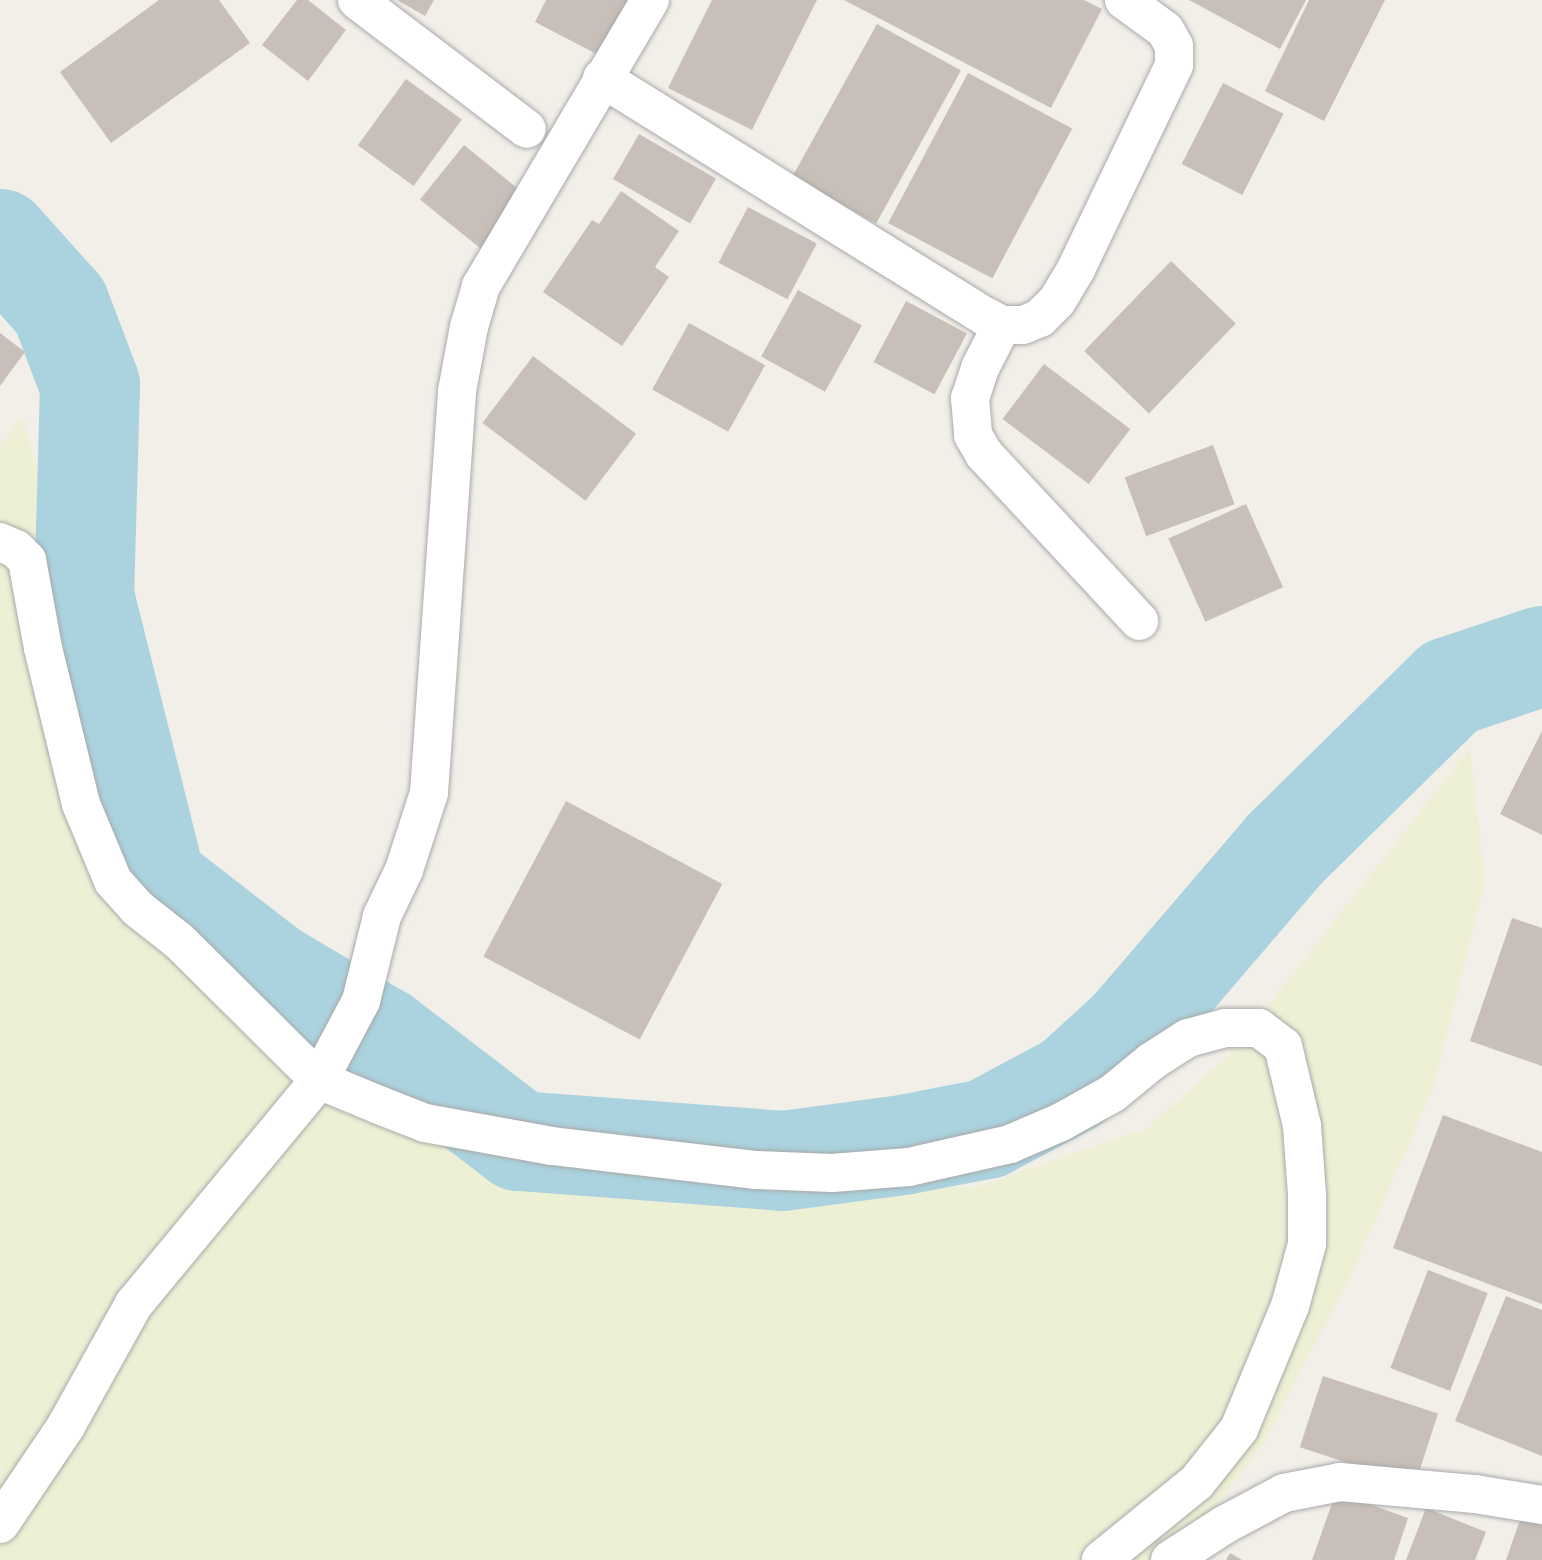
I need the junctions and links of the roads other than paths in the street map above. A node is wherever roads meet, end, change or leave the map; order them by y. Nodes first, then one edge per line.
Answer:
1 (357, 0) edge
2 (650, 0) edge
3 (1124, 0) edge
4 (603, 78) junction
5 (527, 129) dead end
6 (1002, 325) junction
7 (0, 542) edge
8 (1139, 621) dead end
9 (325, 1072) junction
10 (1542, 1505) edge
11 (0, 1524) edge
12 (1101, 1560) edge
13 (1170, 1560) edge

1 - 5 street
2 - 4 street
3 - 6 street
4 - 6 street
4 - 9 street
6 - 8 street
7 - 9 street
9 - 11 street
9 - 12 street
10 - 13 street

